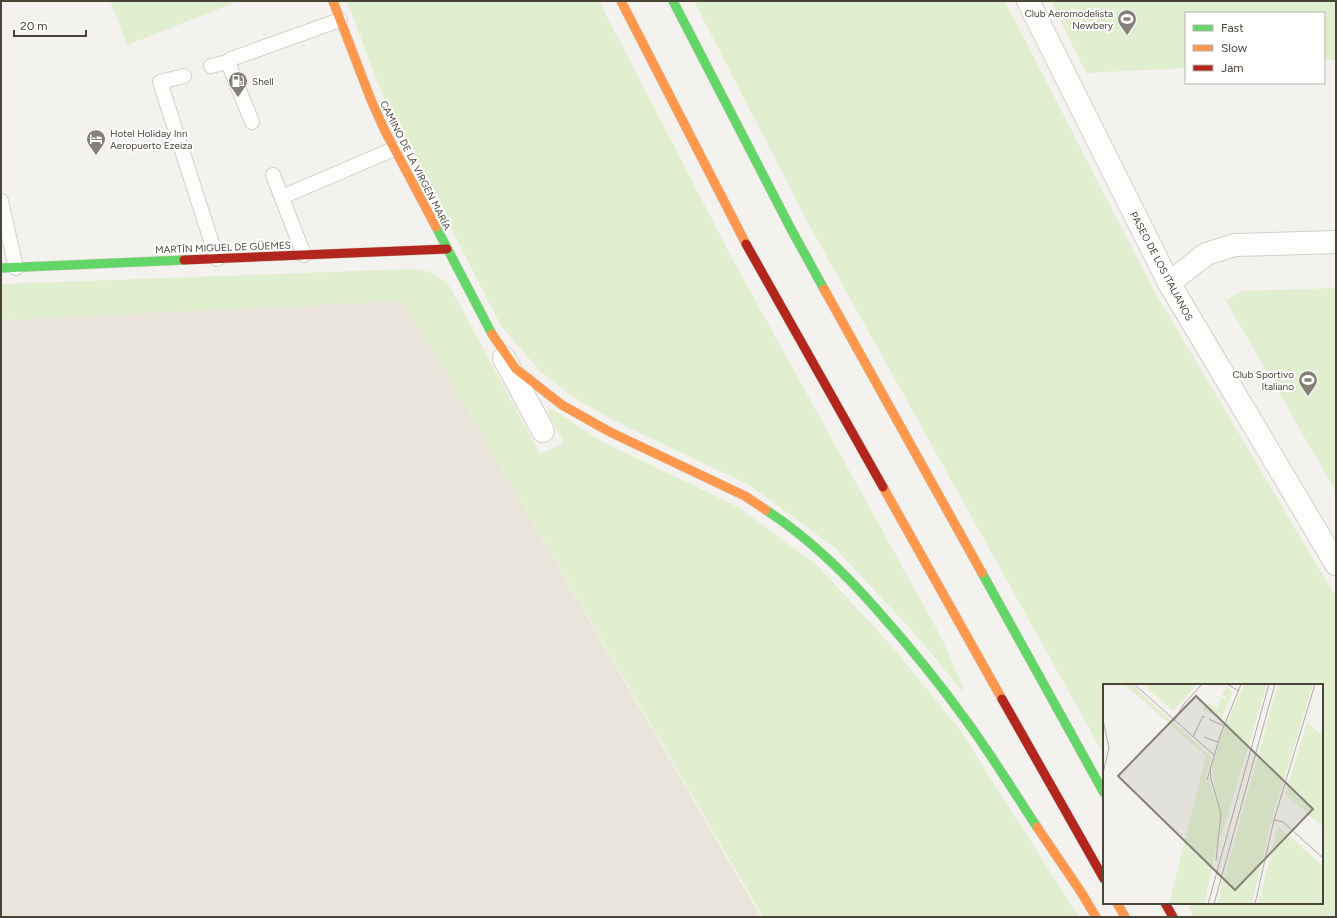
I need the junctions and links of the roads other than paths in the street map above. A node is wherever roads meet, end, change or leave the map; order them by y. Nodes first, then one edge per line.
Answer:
1 (333, 1) edge
2 (621, 1) edge
3 (673, 1) edge
4 (1028, 1) edge
5 (340, 20) junction
6 (228, 62) junction
7 (211, 66) dead end
8 (184, 76) dead end
9 (252, 122) dead end
10 (394, 148) junction
11 (273, 175) dead end
12 (282, 197) junction
13 (1, 202) edge
14 (1336, 242) edge
15 (447, 249) junction
16 (304, 255) junction
17 (218, 259) junction
18 (1, 268) edge
19 (16, 268) junction
20 (1169, 283) junction
21 (492, 334) junction
22 (543, 431) dead end
23 (1336, 564) edge
24 (1103, 791) edge
25 (1103, 878) edge
26 (1118, 904) edge
27 (1166, 904) edge
28 (1096, 917) edge
29 (1125, 917) edge
30 (1172, 917) edge

1 - 5 main road, CAMINO DE LA VIRGEN MARÍA
2 - 25 main road
3 - 24 main road
4 - 20 street, PASEO DE LOS ITALIANOS
5 - 6 lane
5 - 10 main road, CAMINO DE LA VIRGEN MARÍA
6 - 7 lane
6 - 9 lane
8 - 17 lane
10 - 12 lane
10 - 15 main road, CAMINO DE LA VIRGEN MARÍA
11 - 12 lane
12 - 16 lane
13 - 19 lane
14 - 20 street
15 - 16 main road, MARTÍN MIGUEL DE GÜEMES
15 - 21 main road, CAMINO DE LA VIRGEN MARÍA
16 - 17 main road, MARTÍN MIGUEL DE GÜEMES
17 - 19 main road, MARTÍN MIGUEL DE GÜEMES
18 - 19 main road, MARTÍN MIGUEL DE GÜEMES
20 - 23 street, PASEO DE LOS ITALIANOS
21 - 22 street
21 - 28 main road, CAMINO DE LA VIRGEN MARÍA
26 - 29 main road
27 - 30 main road

